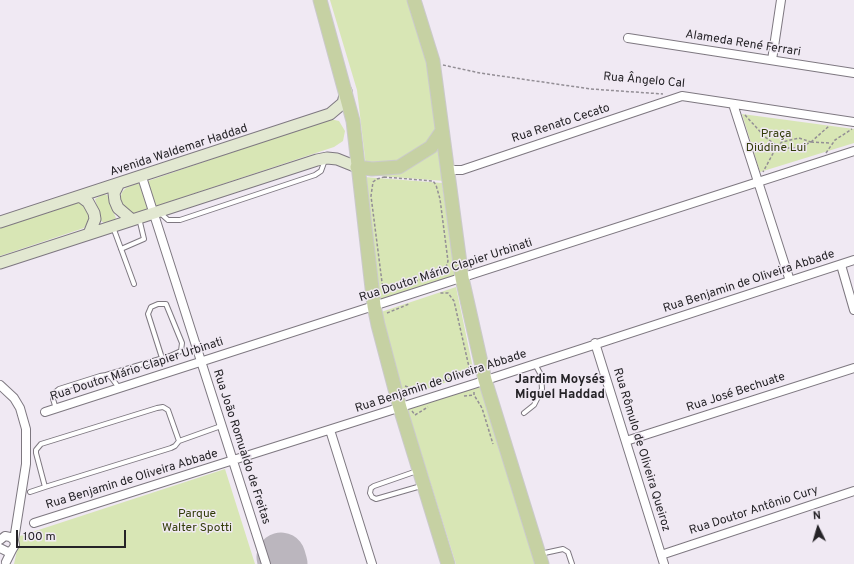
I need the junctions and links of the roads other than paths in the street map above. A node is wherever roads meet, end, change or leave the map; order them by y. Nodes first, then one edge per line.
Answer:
1 (320, 0) edge
2 (414, 0) edge
3 (782, 0) edge
4 (628, 38) dead end
5 (772, 60) junction
6 (854, 73) edge
7 (344, 85) junction
8 (682, 96) joint
9 (734, 104) junction
10 (854, 122) edge
11 (442, 131) junction
12 (854, 151) edge
13 (357, 167) junction
14 (448, 168) junction
15 (142, 177) junction
16 (758, 183) junction
17 (118, 185) junction
18 (80, 196) junction
19 (156, 212) junction
20 (135, 219) junction
21 (0, 222) edge
22 (113, 226) junction
23 (89, 234) junction
24 (121, 249) junction
25 (854, 260) edge
26 (0, 263) edge
27 (841, 265) junction
28 (462, 278) junction
29 (790, 281) junction
30 (134, 284) dead end
31 (374, 306) junction
32 (854, 310) edge
33 (595, 343) junction
34 (162, 358) junction
35 (201, 363) junction
36 (535, 364) junction
37 (854, 368) edge
38 (106, 376) junction
39 (479, 382) junction
40 (0, 385) edge
41 (120, 389) junction
42 (400, 408) junction
43 (56, 409) junction
44 (45, 412) dead end
45 (524, 412) dead end
46 (221, 426) junction
47 (330, 430) junction
48 (626, 441) junction
49 (179, 442) junction
50 (232, 462) junction
51 (419, 470) junction
52 (424, 485) junction
53 (45, 487) junction
54 (854, 491) edge
55 (30, 492) dead end
56 (34, 523) dead end
57 (5, 538) edge
58 (1, 549) edge
59 (12, 550) junction
60 (662, 554) junction
61 (541, 559) edge
62 (6, 563) edge
63 (266, 564) edge
64 (372, 564) edge
65 (448, 564) edge
66 (572, 564) edge
67 (664, 564) edge

1 - 7 main road
2 - 11 main road
3 - 5 street
4 - 5 street, Alameda René Ferrari
5 - 6 street, Alameda René Ferrari
7 - 13 main road
7 - 15 main road, Avenida Waldemar Haddad
8 - 9 street, Rua Ângelo Cal
8 - 14 street, Rua Renato Cecato
9 - 10 street, Rua Ângelo Cal
9 - 16 street
11 - 13 main road
11 - 14 main road
12 - 16 street, Rua Doutor Mário Clapier Urbinati
13 - 19 main road
13 - 31 main road
14 - 28 main road
15 - 17 main road, Avenida Waldemar Haddad
15 - 19 street, Rua João Romualdo de Freitas
16 - 28 street, Rua Doutor Mário Clapier Urbinati
16 - 29 street
17 - 18 main road, Avenida Waldemar Haddad
17 - 20 main road
18 - 21 main road, Avenida Waldemar Haddad
18 - 23 main road
19 - 20 main road
19 - 35 street, Rua João Romualdo de Freitas
20 - 22 main road
20 - 24 lane
22 - 23 main road
22 - 24 lane
23 - 26 main road
24 - 30 lane
25 - 27 street, Rua Benjamin de Oliveira Abbade
27 - 29 street, Rua Benjamin de Oliveira Abbade
27 - 32 street
28 - 31 street, Rua Doutor Mário Clapier Urbinati
28 - 39 main road
29 - 33 street, Rua Benjamin de Oliveira Abbade
31 - 35 street, Rua Doutor Mário Clapier Urbinati
31 - 42 main road
33 - 36 street, Rua Benjamin de Oliveira Abbade
33 - 48 street, Rua Rômulo de Oliveira Queiroz
34 - 34 lane
34 - 38 lane
35 - 41 street, Rua Doutor Mário Clapier Urbinati
35 - 46 street, Rua João Romualdo de Freitas
36 - 39 street, Rua Benjamin de Oliveira Abbade
36 - 45 lane
37 - 48 street, Rua José Bechuate
38 - 41 lane
38 - 43 lane
39 - 42 street, Rua Benjamin de Oliveira Abbade
39 - 61 main road
40 - 57 street
41 - 43 street, Rua Doutor Mário Clapier Urbinati
42 - 47 street, Rua Benjamin de Oliveira Abbade
42 - 51 main road
43 - 44 street, Rua Doutor Mário Clapier Urbinati
46 - 49 lane
46 - 50 street, Rua João Romualdo de Freitas
47 - 50 street, Rua Benjamin de Oliveira Abbade
47 - 64 street
48 - 60 street, Rua Rômulo de Oliveira Queiroz
49 - 53 lane
49 - 53 lane
50 - 56 street, Rua Benjamin de Oliveira Abbade
50 - 63 street, Rua João Romualdo de Freitas
51 - 52 main road
51 - 52 lane
52 - 65 main road
53 - 55 lane
54 - 60 street, Rua Doutor Antônio Cury
57 - 59 street
58 - 59 street
58 - 62 street
59 - 62 street
60 - 67 street, Rua Rômulo de Oliveira Queiroz
61 - 66 lane

